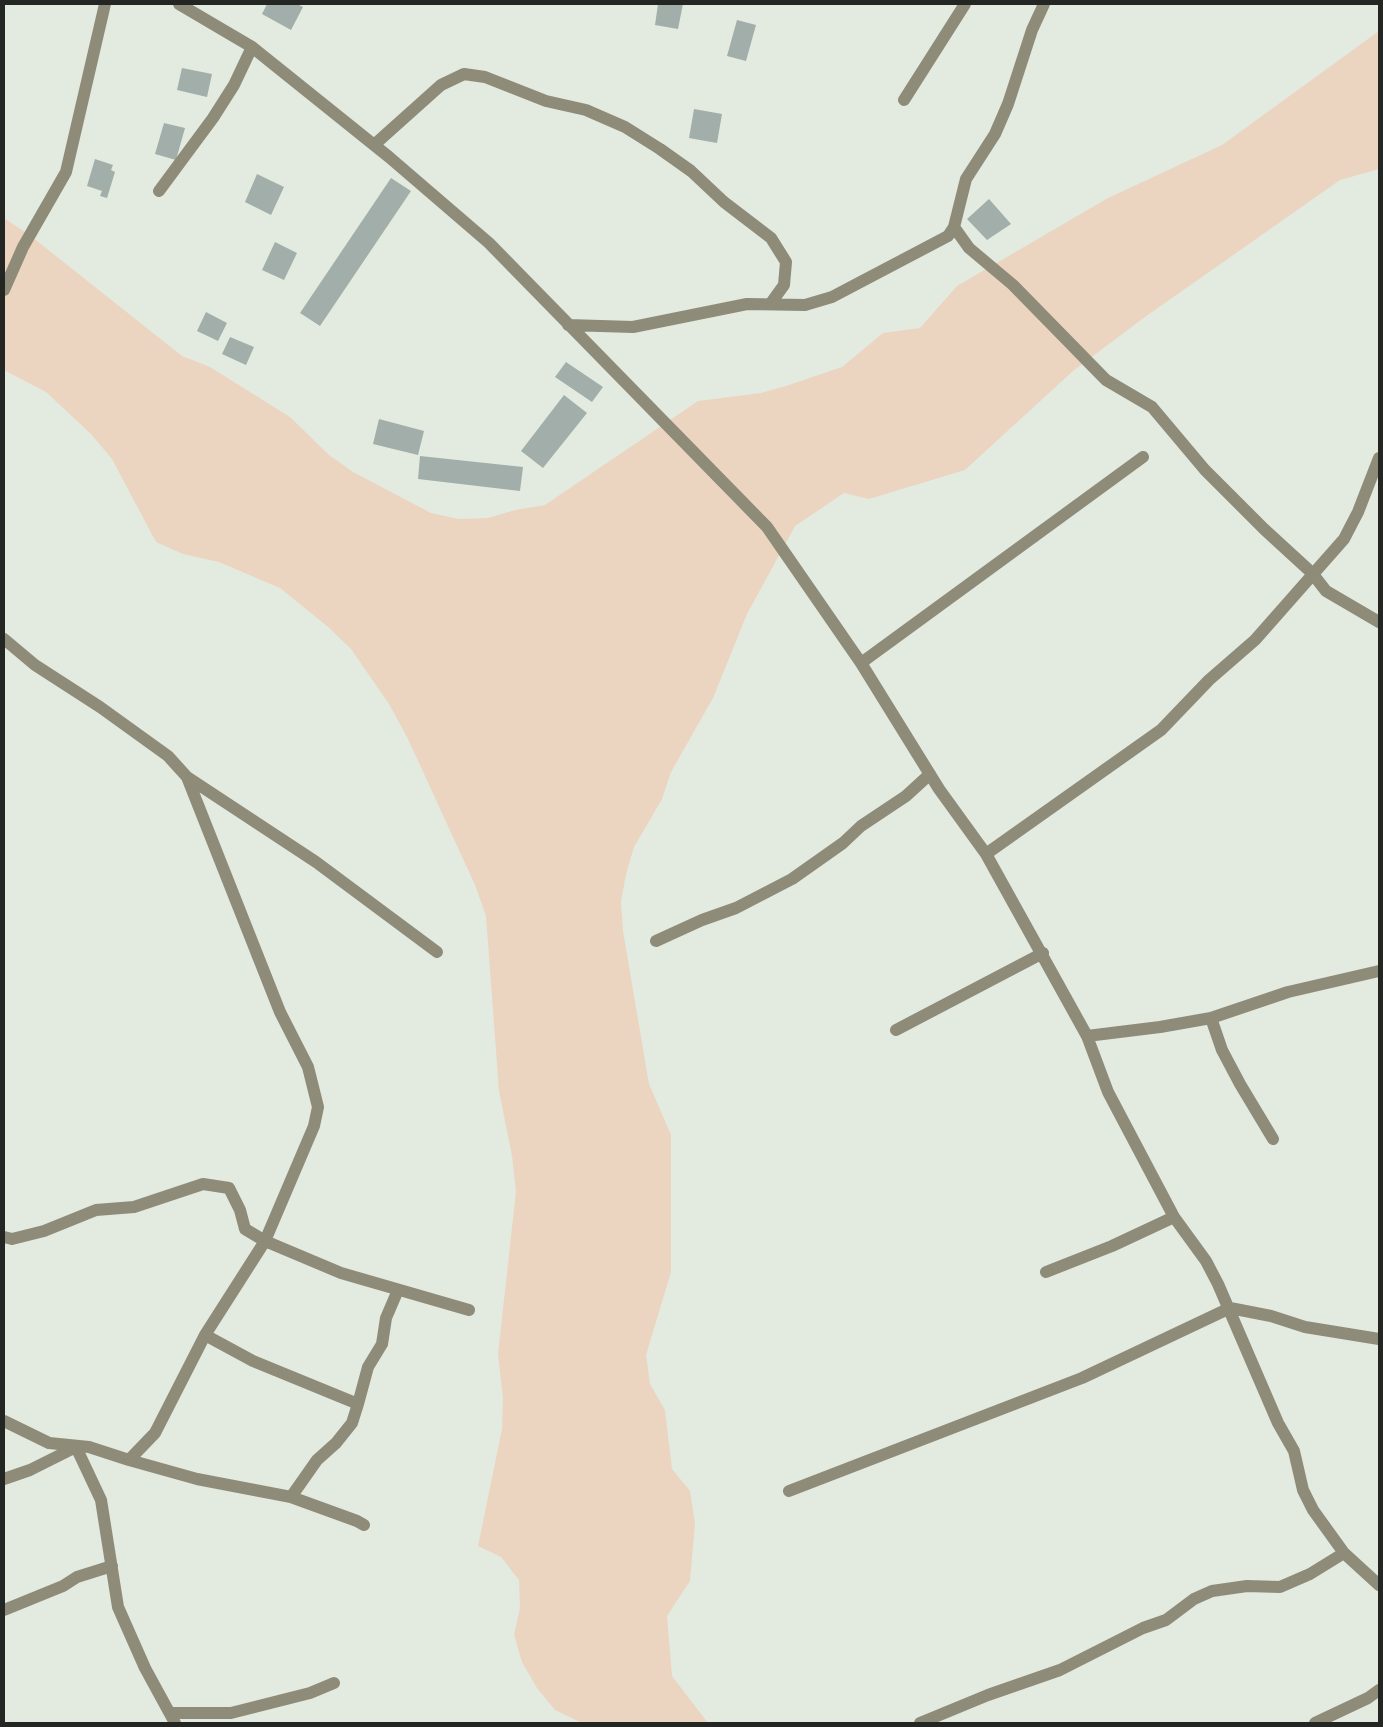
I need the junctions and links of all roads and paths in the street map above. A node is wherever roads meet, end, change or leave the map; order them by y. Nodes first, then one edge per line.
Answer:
1 (105, 4) edge
2 (179, 4) edge
3 (965, 4) edge
4 (1044, 4) edge
5 (252, 48) junction
6 (904, 100) dead end
7 (374, 144) junction
8 (159, 191) dead end
9 (954, 227) junction
10 (4, 290) edge
11 (772, 304) junction
12 (568, 325) junction
13 (1142, 457) dead end
14 (1379, 458) edge
15 (1312, 573) junction
16 (1379, 622) edge
17 (4, 639) edge
18 (861, 663) junction
19 (930, 774) junction
20 (187, 777) junction
21 (986, 854) junction
22 (656, 941) dead end
23 (437, 952) dead end
24 (1043, 953) junction
25 (1379, 970) edge
26 (1210, 1018) junction
27 (896, 1030) dead end
28 (1087, 1036) junction
29 (1273, 1139) dead end
30 (1174, 1217) junction
31 (4, 1237) edge
32 (265, 1241) junction
33 (1046, 1272) dead end
34 (398, 1290) junction
35 (1230, 1308) junction
36 (469, 1310) dead end
37 (206, 1335) junction
38 (1379, 1339) edge
39 (358, 1404) junction
40 (4, 1421) edge
41 (76, 1447) junction
42 (129, 1460) junction
43 (4, 1479) edge
44 (789, 1491) dead end
45 (292, 1497) junction
46 (364, 1525) dead end
47 (1344, 1553) junction
48 (112, 1566) junction
49 (1379, 1585) edge
50 (4, 1610) edge
51 (334, 1683) dead end
52 (1379, 1690) edge
53 (173, 1718) edge
54 (920, 1723) edge
55 (1315, 1723) edge

1 - 10 street
2 - 5 street
3 - 6 street
4 - 9 street
5 - 7 street
5 - 8 street
7 - 11 street
7 - 12 street
9 - 11 street
9 - 15 street
11 - 12 street
12 - 18 street
13 - 18 street
14 - 15 street
15 - 16 street
15 - 21 street
17 - 20 street
18 - 19 street
19 - 21 street
19 - 22 street
20 - 23 street
20 - 32 street
21 - 24 street
24 - 27 street
24 - 28 street
25 - 26 street
26 - 28 street
26 - 29 street
28 - 30 street
30 - 33 street
30 - 35 street
31 - 32 street
32 - 34 street
32 - 37 street
34 - 36 street
34 - 39 street
35 - 38 street
35 - 44 street
35 - 47 street
37 - 39 street
37 - 42 street
39 - 45 street
40 - 41 street
41 - 42 street
41 - 43 street
41 - 48 street
42 - 45 street
45 - 46 street
47 - 49 street
47 - 54 street
48 - 50 street
48 - 53 street
51 - 53 street
52 - 55 street

